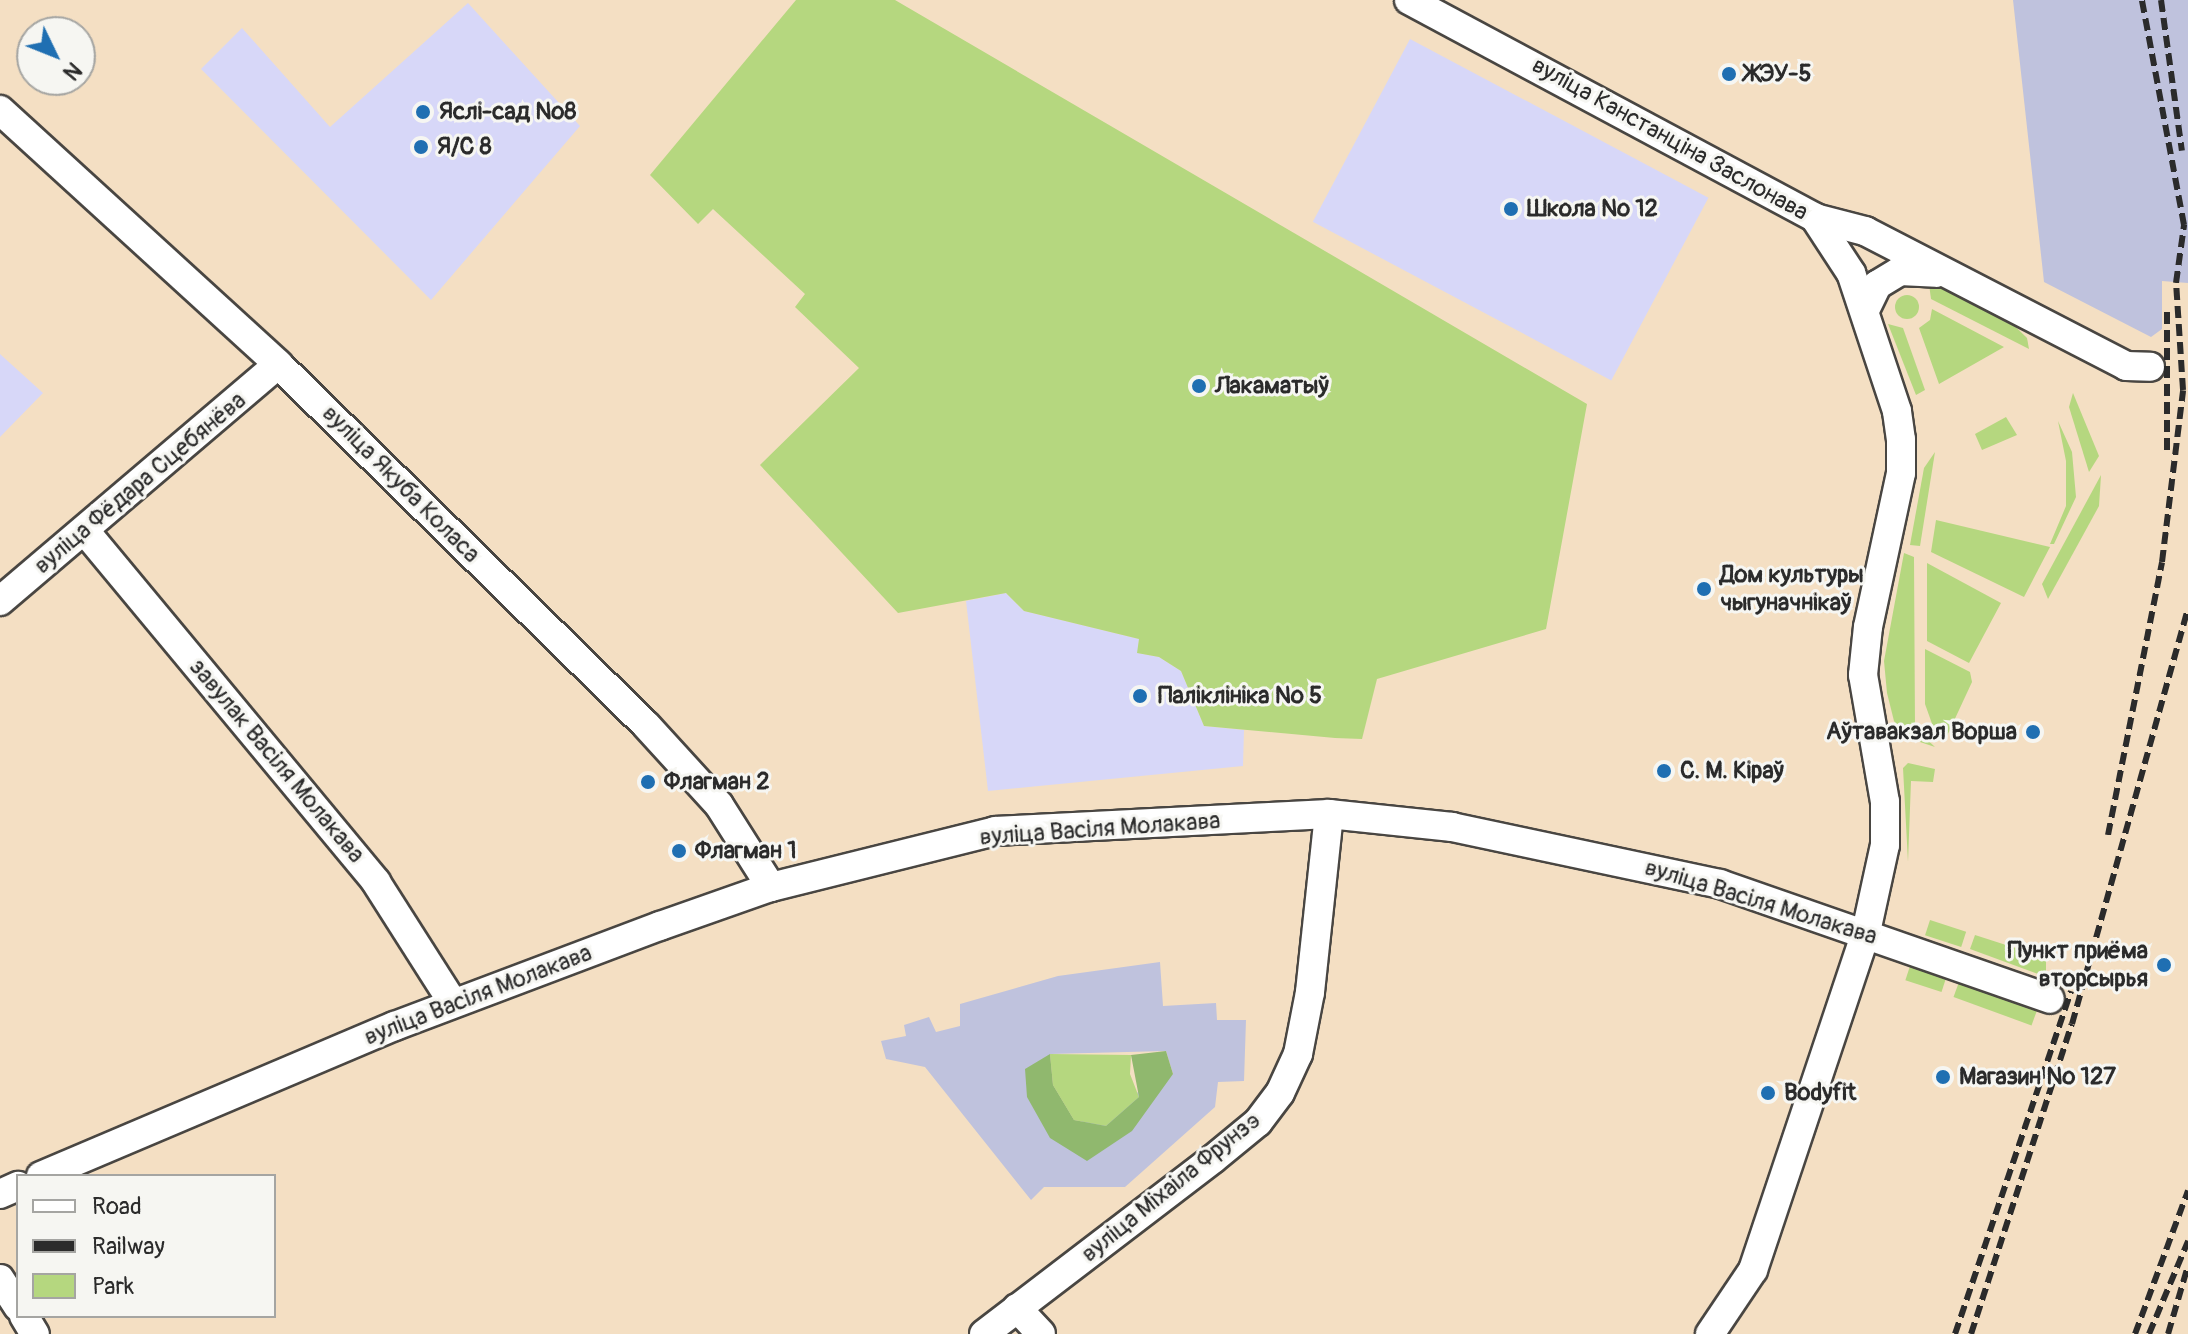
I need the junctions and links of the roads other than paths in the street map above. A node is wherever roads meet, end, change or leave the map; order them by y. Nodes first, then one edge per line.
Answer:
1 (1409, 0) edge
2 (0, 110) edge
3 (1815, 218) junction
4 (1942, 274) junction
5 (1865, 310) junction
6 (278, 364) junction
7 (2150, 367) dead end
8 (85, 531) junction
9 (0, 601) edge
10 (1329, 814) junction
11 (771, 887) junction
12 (1866, 932) junction
13 (2050, 999) dead end
14 (453, 1003) junction
15 (46, 1174) edge
16 (0, 1279) edge
17 (16, 1304) edge
18 (1017, 1308) junction
19 (984, 1334) edge
20 (1041, 1334) edge
21 (1710, 1334) edge

1 - 3 street, вуліца Канстанціна Заслонава
2 - 6 street, вуліца Якуба Коласа
3 - 4 street, вуліца Канстанціна Заслонава
3 - 5 street
4 - 5 street
4 - 7 street, вуліца Канстанціна Заслонава
5 - 12 street
6 - 8 street, вуліца Фёдара Сцебянёва
6 - 11 street, вуліца Якуба Коласа
8 - 9 street, вуліца Фёдара Сцебянёва
8 - 14 street, завулак Васіля Молакава
10 - 11 street, вуліца Васіля Молакава
10 - 12 street, вуліца Васіля Молакава
10 - 18 street, вуліца Міхаіла Фрунзэ
11 - 14 street, вуліца Васіля Молакава
12 - 13 street, вуліца Васіля Молакава
12 - 21 street
14 - 15 street, вуліца Васіля Молакава
16 - 17 street
18 - 19 street, вуліца Міхаіла Фрунзэ
18 - 20 street

